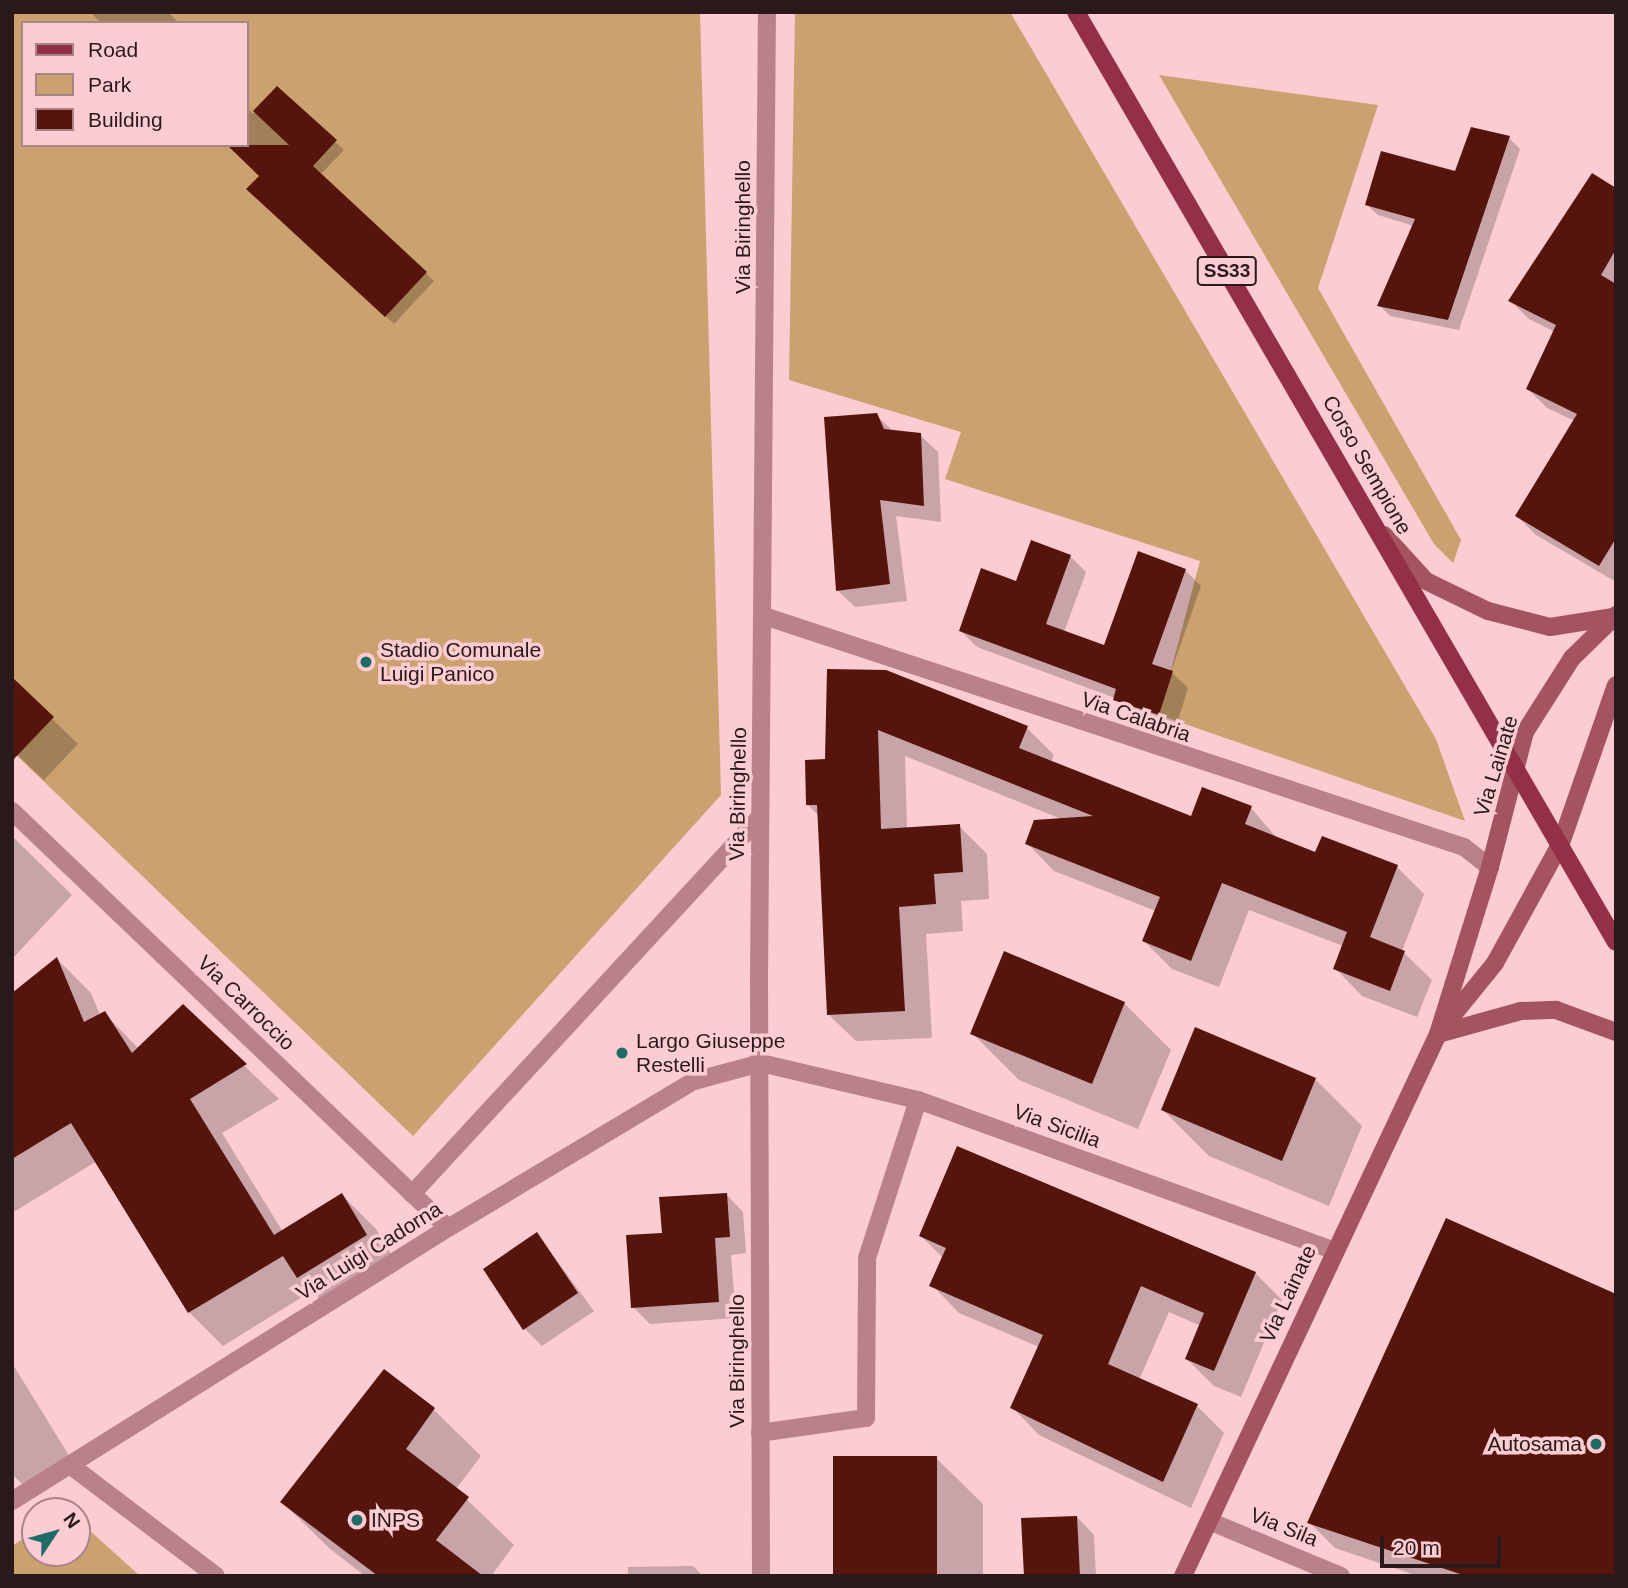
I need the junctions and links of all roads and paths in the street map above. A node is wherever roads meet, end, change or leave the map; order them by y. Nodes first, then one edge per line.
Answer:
1 (767, 12) edge
2 (1076, 12) edge
3 (1379, 530) junction
4 (764, 616) junction
5 (1615, 616) edge
6 (1616, 685) edge
7 (1517, 766) junction
8 (12, 811) edge
9 (760, 817) junction
10 (1561, 844) junction
11 (1490, 867) junction
12 (1616, 942) edge
13 (1616, 1032) edge
14 (1438, 1034) junction
15 (761, 1063) junction
16 (918, 1100) junction
17 (412, 1194) junction
18 (448, 1228) junction
19 (1333, 1250) junction
20 (760, 1433) junction
21 (70, 1465) junction
22 (12, 1501) edge
23 (1209, 1521) junction
24 (216, 1576) edge
25 (761, 1576) edge
26 (1184, 1576) edge
27 (1342, 1576) edge

1 - 4 street, Via Biringhello
2 - 3 main road, Corso Sempione / SS33
3 - 5 street
3 - 7 main road, Corso Sempione / SS33
4 - 9 street, Via Biringhello
4 - 11 street, Via Calabria
5 - 7 street, Via Lainate
6 - 10 street, Via Lainate
7 - 10 main road, Corso Sempione / SS33
7 - 11 street, Via Lainate
8 - 17 street, Via Carroccio
9 - 15 street, Via Biringhello
9 - 17 street
10 - 12 main road, Corso Sempione / SS33
10 - 14 street, Via Lainate
11 - 14 street, Via Lainate
13 - 14 street
14 - 19 street, Via Lainate
15 - 16 street, Via Sicilia
15 - 18 street, Via Luigi Cadorna
15 - 20 street, Via Biringhello
16 - 19 street, Via Sicilia
16 - 20 street
17 - 18 street, Via Carroccio
18 - 21 street, Via Luigi Cadorna
19 - 23 street, Via Lainate
20 - 25 street, Via Biringhello
21 - 22 street, Via Luigi Cadorna
21 - 24 street
23 - 26 street, Via Lainate
23 - 27 street, Via Sila

